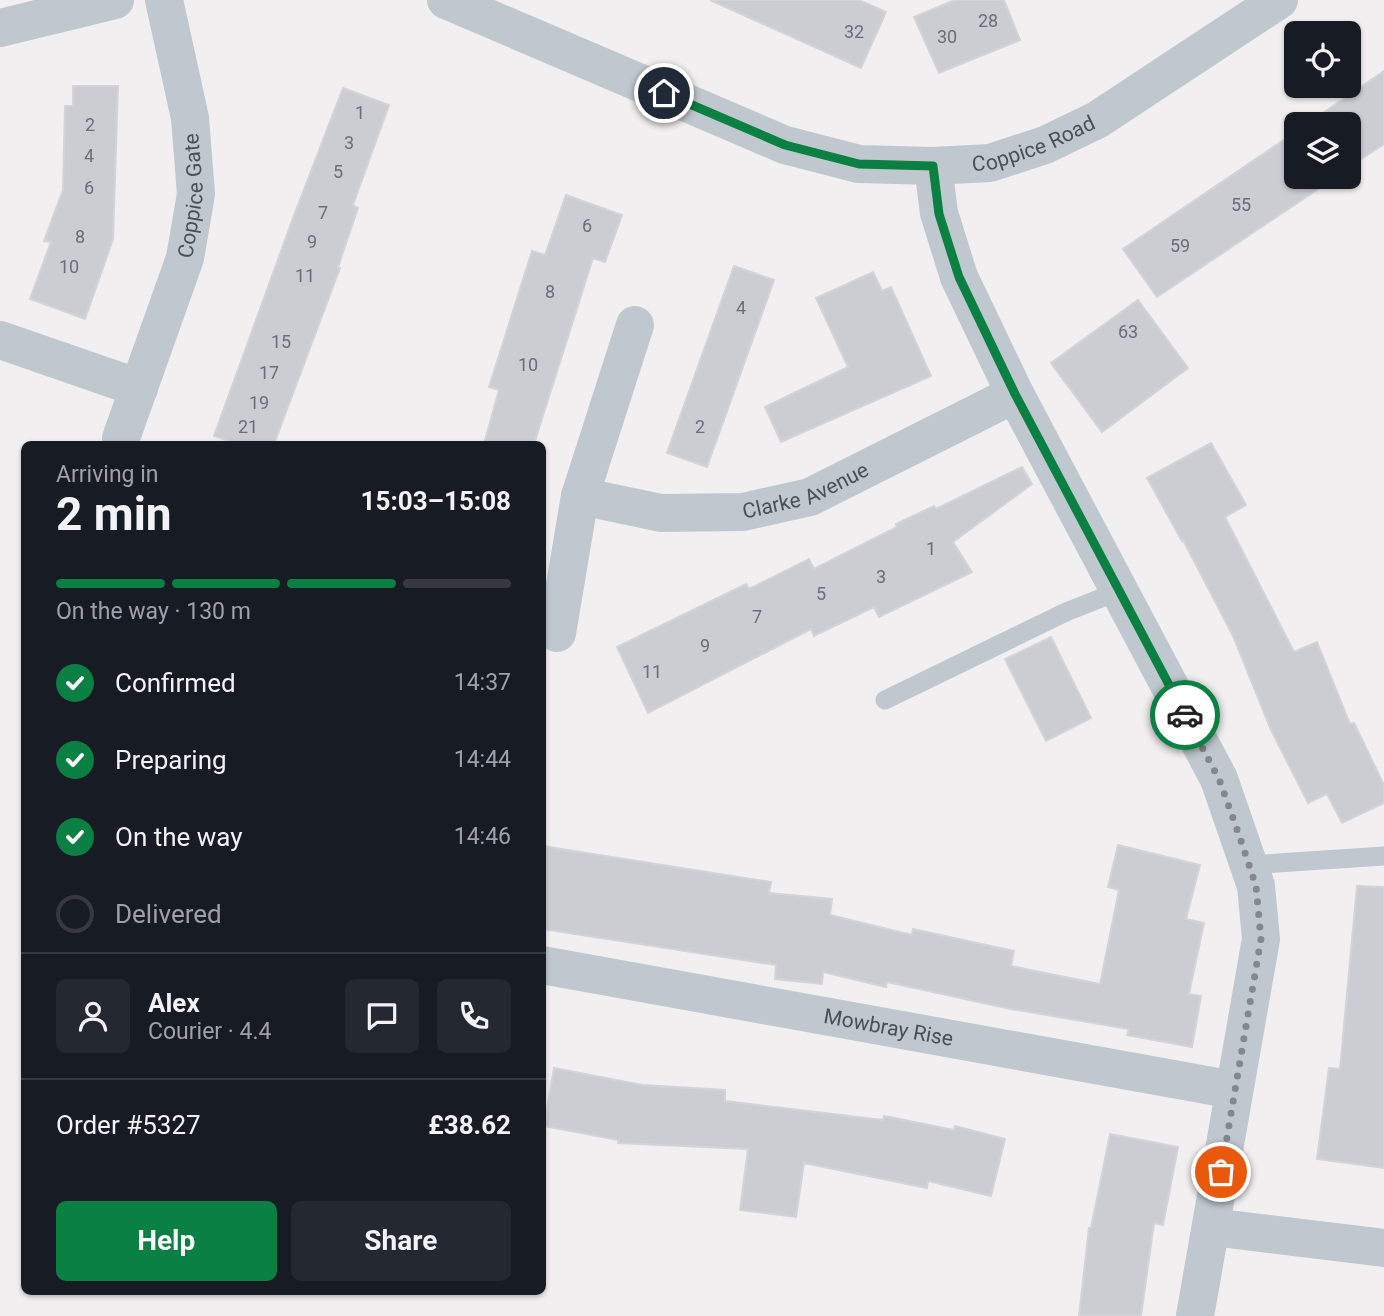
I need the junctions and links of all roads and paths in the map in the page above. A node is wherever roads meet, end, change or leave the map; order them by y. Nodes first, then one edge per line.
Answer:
1 (115, 0) edge
2 (164, 0) edge
3 (446, 0) edge
4 (1279, 0) edge
5 (0, 27) edge
6 (933, 166) junction
7 (635, 324) dead end
8 (0, 340) edge
9 (139, 388) junction
10 (1015, 394) junction
11 (121, 438) dead end
12 (580, 496) junction
13 (1119, 591) junction
14 (557, 633) dead end
15 (885, 700) dead end
16 (1384, 856) edge
17 (1249, 865) junction
18 (546, 966) edge
19 (1234, 1090) junction
20 (1212, 1227) junction
21 (1384, 1248) edge
22 (1195, 1316) edge

1 - 5 street
2 - 9 street, Coppice Gate
3 - 6 street, Coppice Road
4 - 6 street, Coppice Road
6 - 10 street
7 - 12 street
8 - 9 street
9 - 11 street, Coppice Gate
10 - 12 street, Clarke Avenue
10 - 13 street
12 - 14 street
13 - 15 lane
13 - 17 street
16 - 17 lane
17 - 19 street
18 - 19 street, Mowbray Rise
19 - 20 street
20 - 21 street
20 - 22 street

